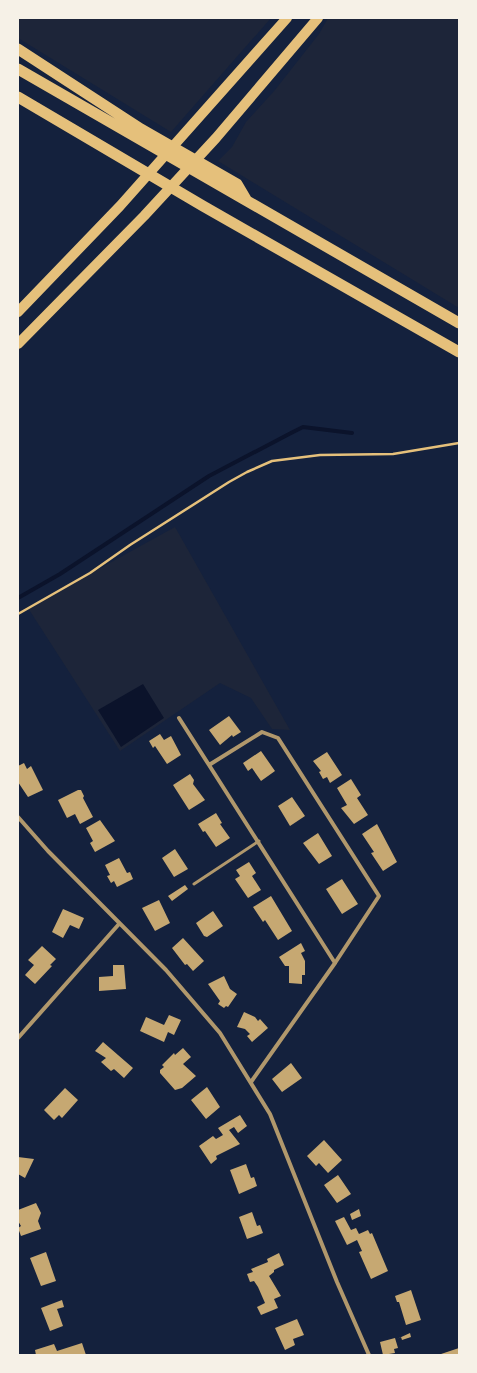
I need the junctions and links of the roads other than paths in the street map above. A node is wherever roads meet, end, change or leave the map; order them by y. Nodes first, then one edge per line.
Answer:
1 (287, 18) edge
2 (318, 18) edge
3 (18, 49) edge
4 (18, 70) edge
5 (18, 97) edge
6 (138, 132) junction
7 (247, 202) junction
8 (18, 312) edge
9 (459, 323) edge
10 (18, 344) edge
11 (459, 352) edge
12 (179, 718) dead end
13 (209, 765) junction
14 (18, 817) edge
15 (259, 841) junction
16 (194, 884) dead end
17 (119, 924) junction
18 (335, 963) junction
19 (18, 1038) edge
20 (251, 1082) junction
21 (369, 1355) edge

1 - 8 main road
2 - 10 main road
3 - 6 highway
4 - 6 highway
5 - 11 highway
6 - 7 highway
6 - 7 highway
7 - 9 highway
12 - 13 street
13 - 15 street
13 - 18 street
14 - 17 street
15 - 16 lane
15 - 18 street
17 - 19 street
17 - 20 street
18 - 20 street
20 - 21 street

